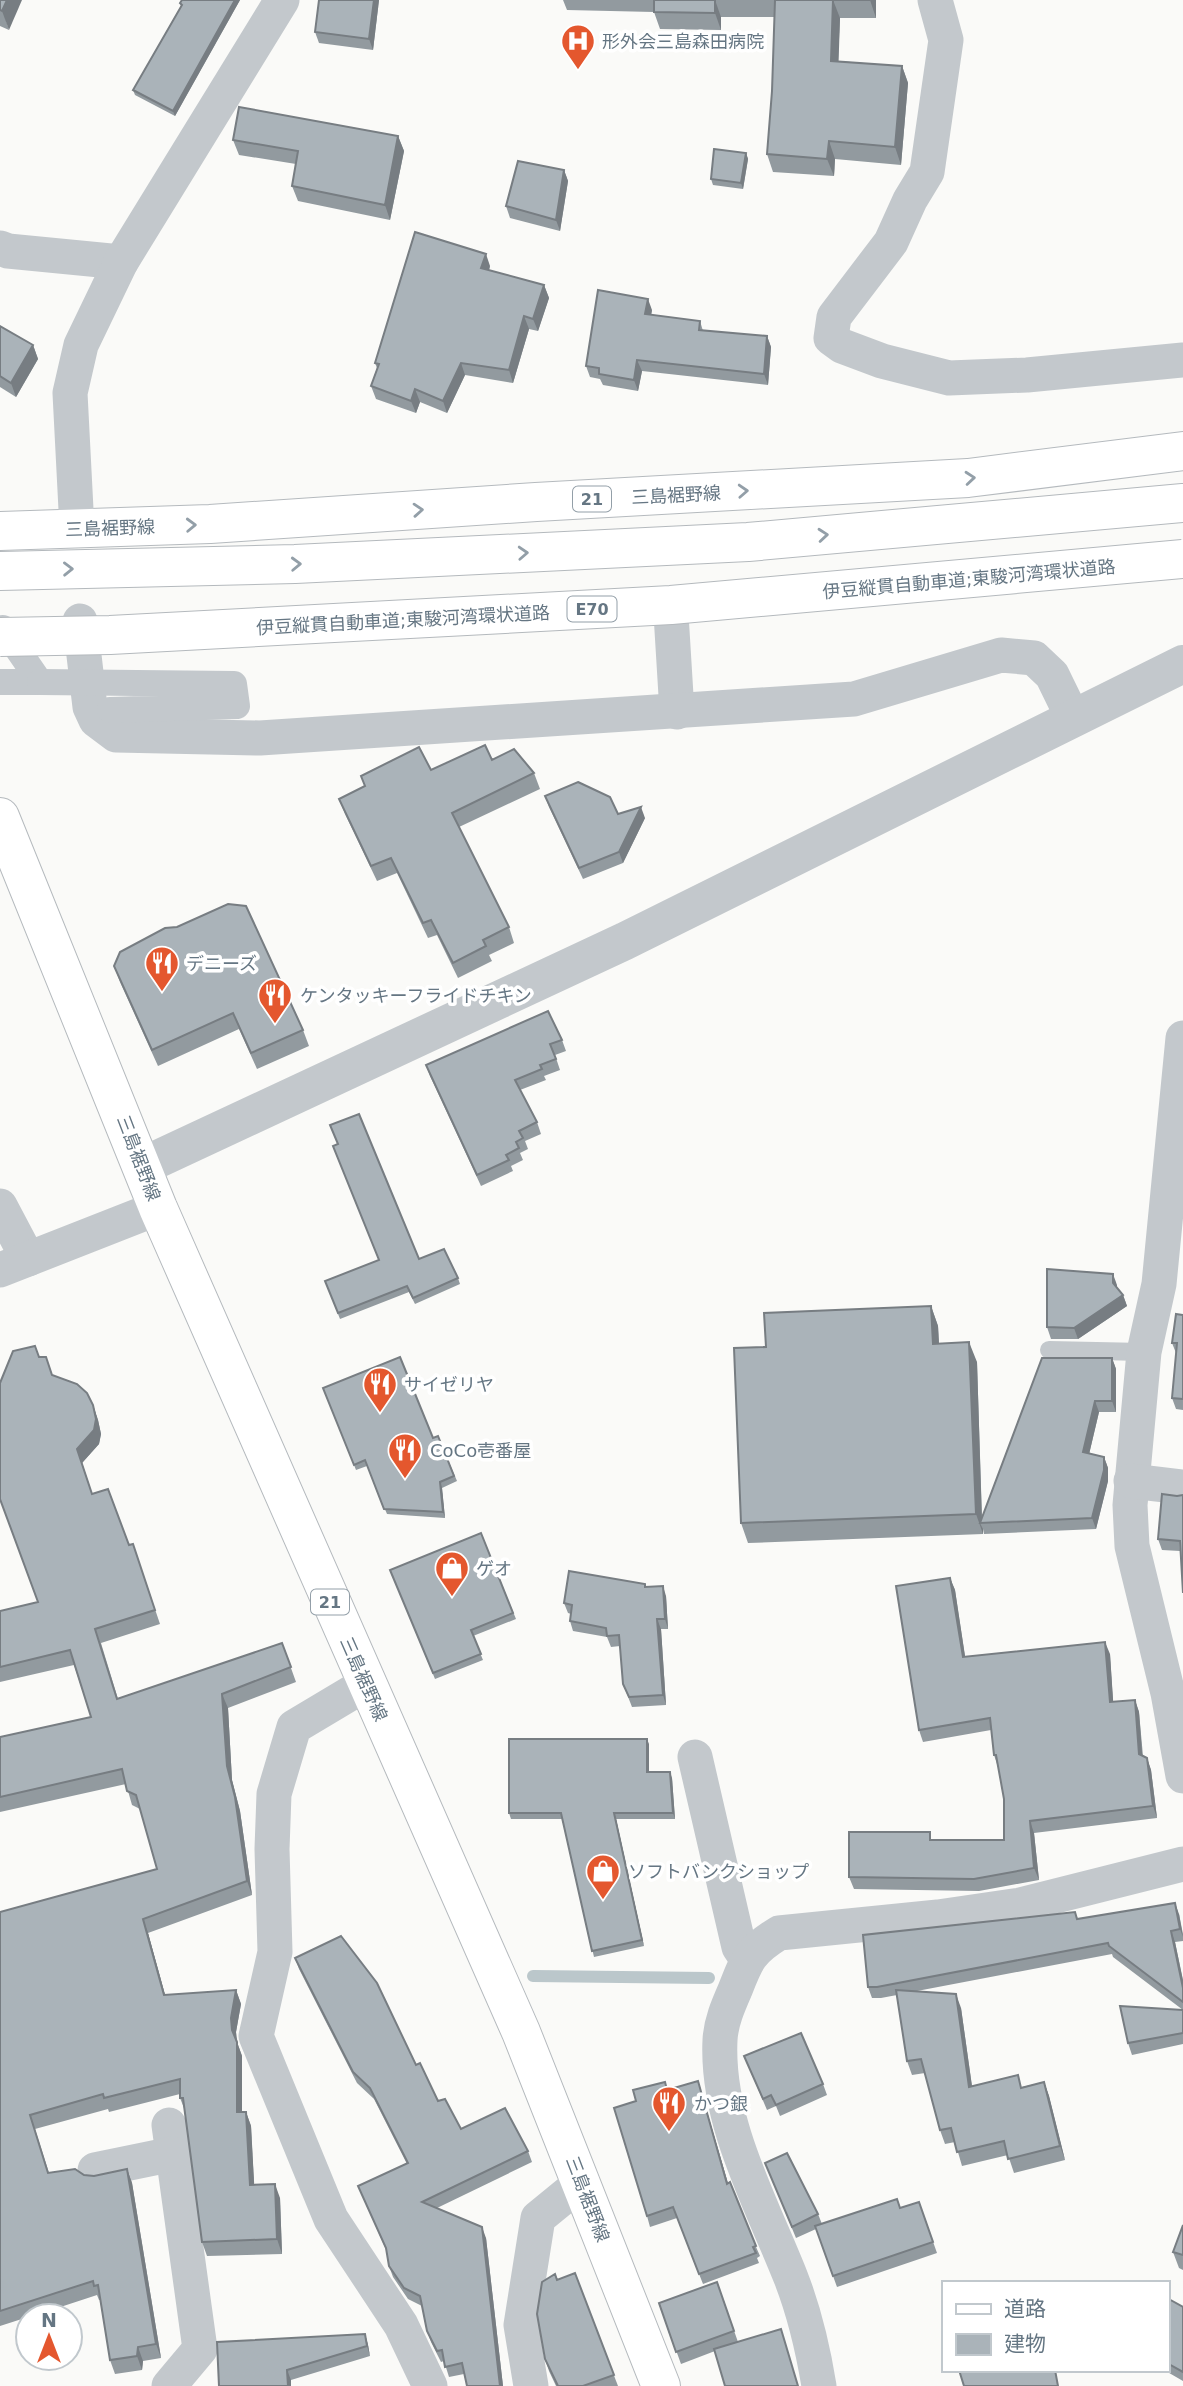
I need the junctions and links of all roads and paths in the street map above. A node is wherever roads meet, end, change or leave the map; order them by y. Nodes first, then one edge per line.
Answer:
1 (282, 0) edge
2 (935, 0) edge
3 (0, 248) edge
4 (121, 262) junction
5 (1183, 360) edge
6 (1183, 452) edge
7 (1183, 503) edge
8 (77, 529) junction
9 (0, 531) edge
10 (1183, 559) edge
11 (0, 571) edge
12 (1183, 571) edge
13 (671, 614) junction
14 (80, 621) junction
15 (0, 622) edge
16 (0, 638) edge
17 (1183, 664) edge
18 (0, 682) edge
19 (40, 682) junction
20 (110, 710) dead end
21 (677, 712) junction
22 (1073, 718) junction
23 (0, 817) edge
24 (1183, 1038) edge
25 (143, 1166) junction
26 (0, 1206) edge
27 (158, 1208) junction
28 (14, 1264) edge
29 (1171, 1285) edge
30 (1049, 1350) dead end
31 (1144, 1352) junction
32 (1131, 1481) junction
33 (1183, 1487) edge
34 (366, 1684) junction
35 (1175, 1692) edge
36 (695, 1757) dead end
37 (1183, 1776) edge
38 (1183, 1864) edge
39 (747, 1959) junction
40 (95, 2170) dead end
41 (582, 2182) junction
42 (169, 2386) edge
43 (430, 2386) edge
44 (531, 2386) edge
45 (661, 2386) edge
46 (819, 2386) edge

1 - 4 street
2 - 5 street
3 - 4 street
4 - 8 street
8 -> 6 main road, 三島裾野線 / 21
11 -> 7 main road
8 - 9 main road, 三島裾野線 / 21
10 - 16 main road, 伊豆縦貫自動車道;東駿河湾環状道路 / E70, bridge
12 - 13 main road
13 - 14 main road
13 - 21 street
14 - 15 main road
14 - 21 street
15 - 19 street, bridge
17 - 22 street
18 - 19 street
19 - 20 street, bridge
21 - 22 street
22 - 25 street
23 - 25 main road, 三島裾野線 / 21
24 - 29 street
25 - 27 main road, 三島裾野線 / 21
26 - 28 street
27 - 28 street
27 - 34 main road, 三島裾野線 / 21
29 - 31 street
30 - 31 lane
31 - 32 street
32 - 33 street
32 - 35 street
34 - 41 main road, 三島裾野線 / 21
34 - 43 street
35 - 37 street
36 - 39 street
38 - 39 street
39 - 46 street
40 - 42 street
41 - 44 street
41 - 45 main road, 三島裾野線 / 21

